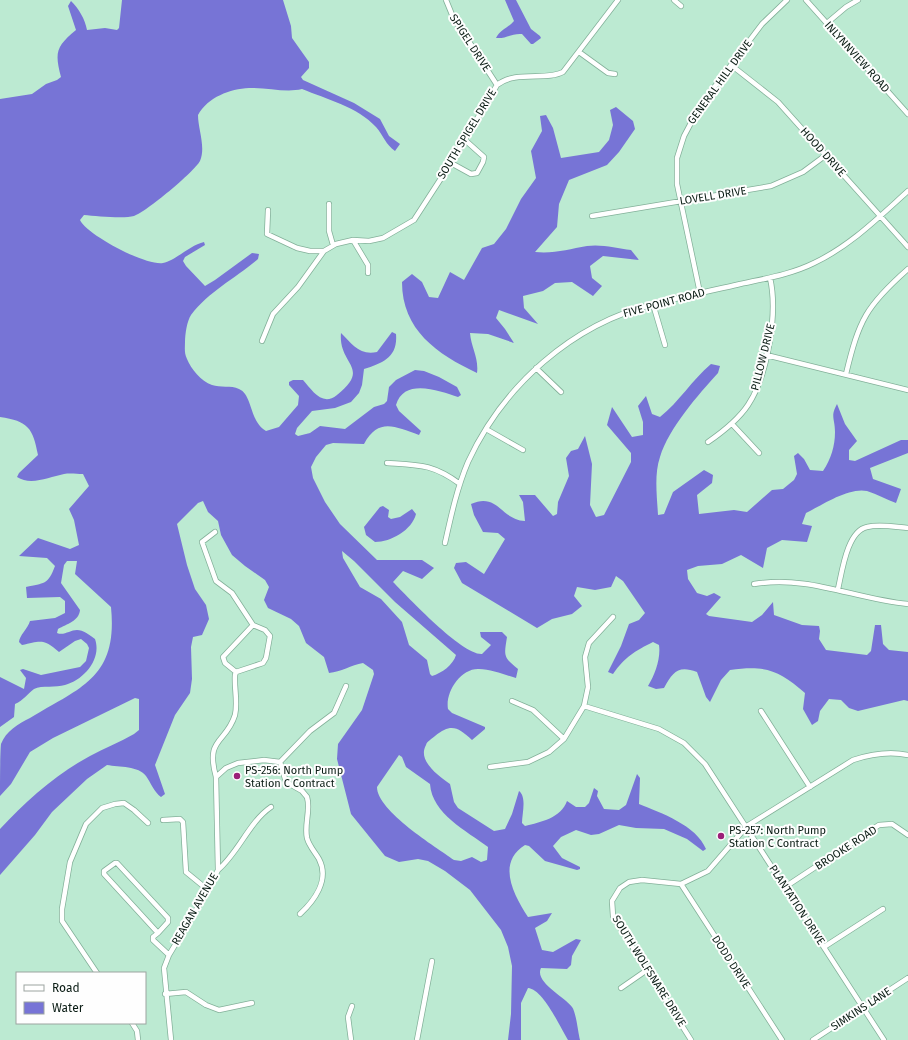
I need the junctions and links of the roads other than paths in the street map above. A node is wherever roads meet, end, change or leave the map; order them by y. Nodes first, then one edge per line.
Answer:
1 (446, 0) edge
2 (618, 0) edge
3 (674, 0) edge
4 (787, 0) edge
5 (806, 0) edge
6 (858, 0) edge
7 (681, 6) dead end
8 (827, 23) junction
9 (579, 52) junction
10 (731, 65) junction
11 (615, 74) dead end
12 (496, 85) junction
13 (908, 114) edge
14 (464, 140) junction
15 (826, 155) junction
16 (451, 163) junction
17 (908, 191) edge
18 (679, 201) junction
19 (329, 204) dead end
20 (268, 210) dead end
21 (592, 216) dead end
22 (880, 216) junction
23 (353, 240) junction
24 (333, 245) junction
25 (908, 247) edge
26 (324, 251) junction
27 (908, 269) edge
28 (368, 273) dead end
29 (770, 278) junction
30 (700, 293) junction
31 (653, 304) junction
32 (262, 341) dead end
33 (665, 345) dead end
34 (766, 355) junction
35 (536, 368) junction
36 (846, 374) junction
37 (908, 390) edge
38 (562, 392) dead end
39 (732, 424) junction
40 (486, 429) junction
41 (708, 442) dead end
42 (523, 450) dead end
43 (759, 453) dead end
44 (387, 463) dead end
45 (460, 484) junction
46 (908, 528) edge
47 (215, 532) dead end
48 (445, 543) dead end
49 (754, 584) dead end
50 (838, 590) junction
51 (908, 604) edge
52 (613, 617) dead end
53 (253, 624) junction
54 (236, 672) junction
55 (346, 686) dead end
56 (512, 701) dead end
57 (584, 706) junction
58 (761, 711) dead end
59 (564, 739) junction
60 (908, 755) edge
61 (280, 762) junction
62 (490, 766) dead end
63 (216, 777) junction
64 (810, 786) junction
65 (271, 807) dead end
66 (162, 820) dead end
67 (148, 823) dead end
68 (747, 826) junction
69 (908, 835) edge
70 (218, 870) junction
71 (681, 884) junction
72 (785, 887) junction
73 (208, 890) junction
74 (883, 909) dead end
75 (300, 914) dead end
76 (158, 933) junction
77 (824, 947) junction
78 (168, 955) junction
79 (432, 962) dead end
80 (647, 970) junction
81 (96, 972) edge
82 (908, 978) edge
83 (621, 988) dead end
84 (165, 994) junction
85 (252, 1003) dead end
86 (352, 1006) dead end
87 (863, 1008) junction
88 (133, 1024) edge
89 (138, 1040) edge
90 (170, 1040) edge
91 (350, 1040) edge
92 (417, 1040) edge
93 (691, 1040) edge
94 (782, 1040) edge
95 (814, 1040) edge
96 (884, 1040) edge

1 - 12 street, SPIGEL DRIVE
2 - 9 street, SOUTH SPIGEL DRIVE
3 - 7 street
4 - 10 street, GENERAL HILL DRIVE
5 - 8 street, INLYNNVIEW ROAD
6 - 8 street
8 - 13 street, INLYNNVIEW ROAD
9 - 11 street
9 - 12 street, SOUTH SPIGEL DRIVE
10 - 15 street, HOOD DRIVE
10 - 18 street, GENERAL HILL DRIVE
12 - 14 street, SOUTH SPIGEL DRIVE
14 - 16 street, SOUTH SPIGEL DRIVE
14 - 16 street
15 - 18 street, LOVELL DRIVE
15 - 22 street, HOOD DRIVE
16 - 23 street, SOUTH SPIGEL DRIVE
17 - 22 street, FIVE POINT ROAD
18 - 21 street, LOVELL DRIVE
18 - 30 street, GENERAL HILL DRIVE
19 - 24 street
20 - 26 street
22 - 25 street, HOOD DRIVE
22 - 29 street, FIVE POINT ROAD
23 - 24 street, SOUTH SPIGEL DRIVE
23 - 28 street
24 - 26 street, SOUTH SPIGEL DRIVE
26 - 32 street, SOUTH SPIGEL DRIVE
27 - 36 street
29 - 30 street, FIVE POINT ROAD
29 - 34 street, PILLOW DRIVE
30 - 31 street, FIVE POINT ROAD
31 - 33 street
31 - 35 street, FIVE POINT ROAD
34 - 36 street
34 - 39 street, PILLOW DRIVE
35 - 38 street
35 - 40 street, FIVE POINT ROAD
36 - 37 street
39 - 41 street, PILLOW DRIVE
39 - 43 street
40 - 42 street
40 - 45 street, FIVE POINT ROAD
44 - 45 street
45 - 48 street, FIVE POINT ROAD
46 - 50 street
47 - 53 street
49 - 50 street
50 - 51 street
52 - 57 street
53 - 54 street
53 - 54 street
54 - 63 street, REAGAN AVENUE
55 - 61 street
56 - 59 street
57 - 59 street
57 - 68 street, PLANTATION DRIVE
58 - 64 street
59 - 62 street
60 - 64 street
61 - 63 street
61 - 75 street
63 - 70 street, REAGAN AVENUE
64 - 68 street
65 - 70 street
66 - 73 street
67 - 81 street
68 - 71 street
68 - 72 street, PLANTATION DRIVE
69 - 72 street, BROOKE ROAD
70 - 73 street, REAGAN AVENUE
71 - 80 street, SOUTH WOLFSNARE DRIVE
71 - 94 street, DODD DRIVE
72 - 77 street, PLANTATION DRIVE
73 - 78 street, REAGAN AVENUE
74 - 77 street
76 - 76 street
76 - 78 street
77 - 87 street, PLANTATION DRIVE
78 - 84 street, REAGAN AVENUE
79 - 92 street
80 - 83 street
80 - 93 street, SOUTH WOLFSNARE DRIVE
82 - 87 street, SIMKINS LANE
84 - 85 street
84 - 90 street, REAGAN AVENUE
86 - 91 street
87 - 95 street, SIMKINS LANE
87 - 96 street, PLANTATION DRIVE
88 - 89 street

